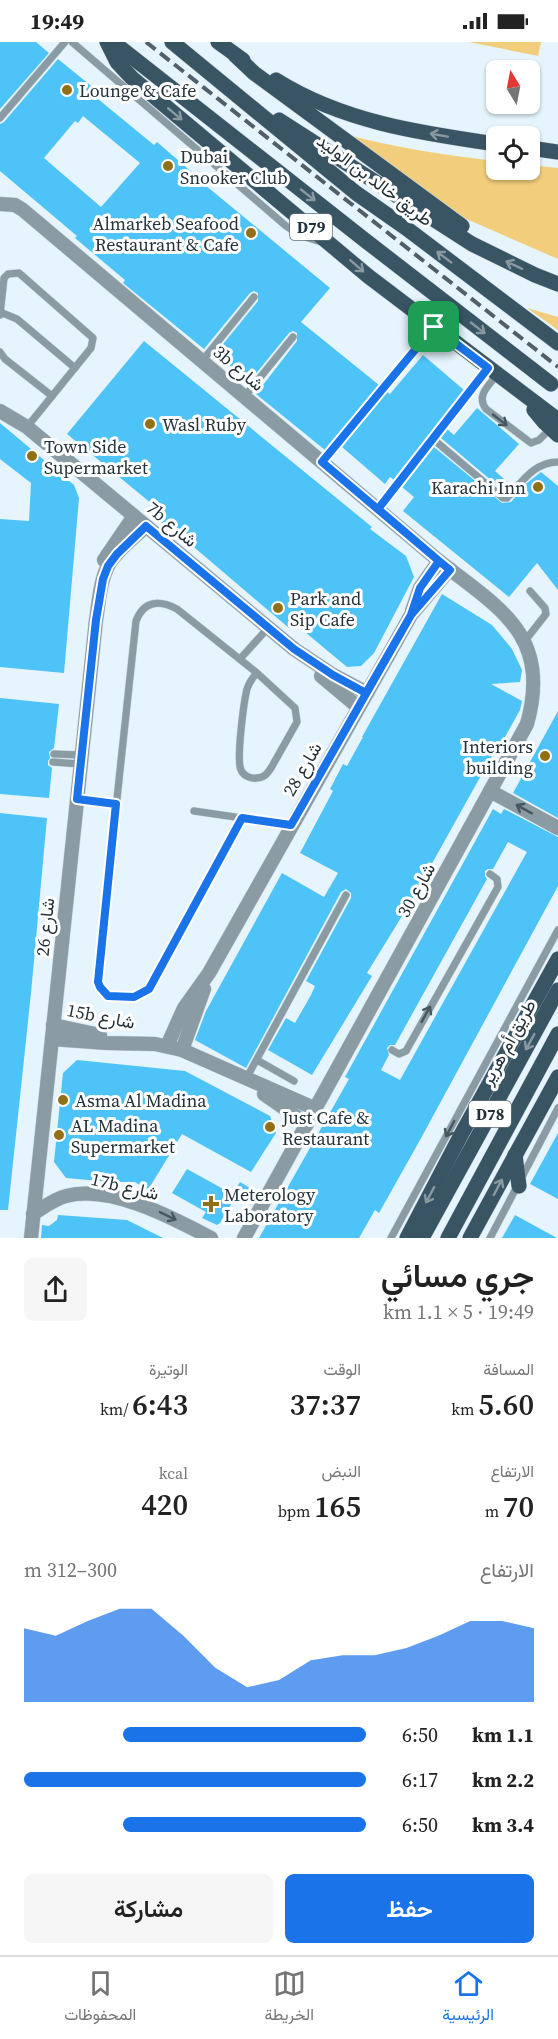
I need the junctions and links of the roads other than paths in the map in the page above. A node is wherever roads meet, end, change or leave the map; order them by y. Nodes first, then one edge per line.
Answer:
1 (65, 42) edge
2 (72, 42) edge
3 (107, 42) edge
4 (114, 42) edge
5 (172, 42) edge
6 (218, 42) edge
7 (235, 55) junction
8 (213, 77) junction
9 (0, 118) edge
10 (486, 142) edge
11 (540, 149) edge
12 (558, 152) edge
13 (0, 204) edge
14 (332, 244) junction
15 (472, 244) junction
16 (558, 284) edge
17 (254, 297) dead end
18 (0, 313) edge
19 (434, 327) junction
20 (293, 337) dead end
21 (558, 343) edge
22 (0, 352) edge
23 (202, 361) junction
24 (75, 368) junction
25 (492, 372) junction
26 (551, 384) dead end
27 (52, 396) junction
28 (244, 396) junction
29 (0, 403) edge
30 (0, 411) edge
31 (27, 427) junction
32 (556, 428) edge
33 (433, 439) junction
34 (322, 462) junction
35 (558, 462) edge
36 (378, 509) junction
37 (134, 516) junction
38 (146, 526) junction
39 (444, 565) junction
40 (530, 591) dead end
41 (96, 620) junction
42 (268, 628) junction
43 (524, 642) junction
44 (294, 649) junction
45 (240, 659) junction
46 (257, 673) junction
47 (366, 693) junction
48 (358, 707) junction
49 (53, 758) dead end
50 (81, 760) junction
51 (490, 791) junction
52 (77, 799) junction
53 (116, 804) junction
54 (194, 811) dead end
55 (242, 818) junction
56 (291, 825) junction
57 (558, 828) edge
58 (490, 874) dead end
59 (346, 896) dead end
60 (558, 930) edge
61 (558, 959) edge
62 (209, 973) junction
63 (558, 990) edge
64 (52, 1032) junction
65 (558, 1034) edge
66 (167, 1046) junction
67 (182, 1050) junction
68 (392, 1050) dead end
69 (257, 1060) junction
70 (246, 1079) junction
71 (558, 1079) edge
72 (294, 1081) dead end
73 (558, 1108) edge
74 (316, 1109) junction
75 (307, 1124) junction
76 (515, 1155) junction
77 (519, 1185) junction
78 (33, 1214) junction
79 (31, 1238) edge
80 (209, 1238) edge
81 (244, 1238) edge
82 (391, 1238) edge
83 (407, 1238) edge
84 (422, 1238) edge
85 (448, 1238) edge
86 (470, 1238) edge
87 (490, 1238) edge

1 - 9 lane
2 - 14 lane
3 -> 14 main road, D79
4 -> 26 main road
5 - 8 main road, طريق خالد بن الوليد
6 - 7 main road
10 -> 7 main road
7 - 15 main road
8 - 15 main road
21 -> 8 main road, طريق خالد بن الوليد
11 - 12 main road
13 - 23 street, 3b شارع
14 -> 19 main road, D79
16 -> 15 main road
17 - 23 lane
18 - 24 lane
18 - 24 lane
19 - 25 main road, D79
19 - 34 lane
20 - 28 lane
22 - 27 lane
23 - 28 street, 3b شارع
24 - 27 lane
25 - 32 main road, D79
25 -> 32 lane
25 - 33 lane
27 - 31 lane
28 - 34 street, 3b شارع
29 - 31 street, 7b شارع
30 - 31 street, 7b شارع
31 - 37 street, 7b شارع
33 - 35 lane
33 - 36 lane
34 - 36 street, 3b شارع
36 - 39 street, 3b شارع
37 - 38 street, 7b شارع
37 - 41 street, شارع 26
38 - 41 street, شارع 26
38 - 42 street, 7b شارع
39 - 43 street, شارع 30
39 - 47 street, شارع 28
40 - 43 lane
41 - 50 street, شارع 26
42 - 44 street, 7b شارع
42 - 45 lane
43 - 51 street, شارع 30
44 - 47 street, 7b شارع
44 - 48 street, 7b شارع
45 - 46 lane
45 - 53 lane
46 - 46 lane
47 - 48 street, شارع 28
48 - 56 street, شارع 28
49 - 50 lane
50 - 52 street, شارع 26
57 -> 51 street
51 - 74 street, شارع 30
52 - 53 lane
52 - 64 street, شارع 26
53 - 55 lane
54 - 55 lane
55 - 56 lane
56 - 62 street, شارع 28
68 -> 58 lane
59 - 69 lane
60 -> 82 lane
61 -> 83 main road
62 - 66 street, شارع 28
62 - 67 street, شارع 28
63 -> 84 main road, طريق أم هرير / D78
64 - 66 street, 15b شارع
64 - 78 street, شارع 26
65 - 85 main road, D78
66 - 67 street, 15b شارع
67 - 70 street, 15b شارع
69 - 70 lane
69 - 72 lane
70 - 74 street, 15b شارع
70 - 75 street, 15b شارع
71 - 76 main road
73 - 77 lane
74 - 75 street, شارع 30
75 - 81 street, شارع 30
76 - 77 main road
86 -> 76 main road
77 - 87 lane
78 - 79 street, شارع 26
78 -> 80 street, 17b شارع

